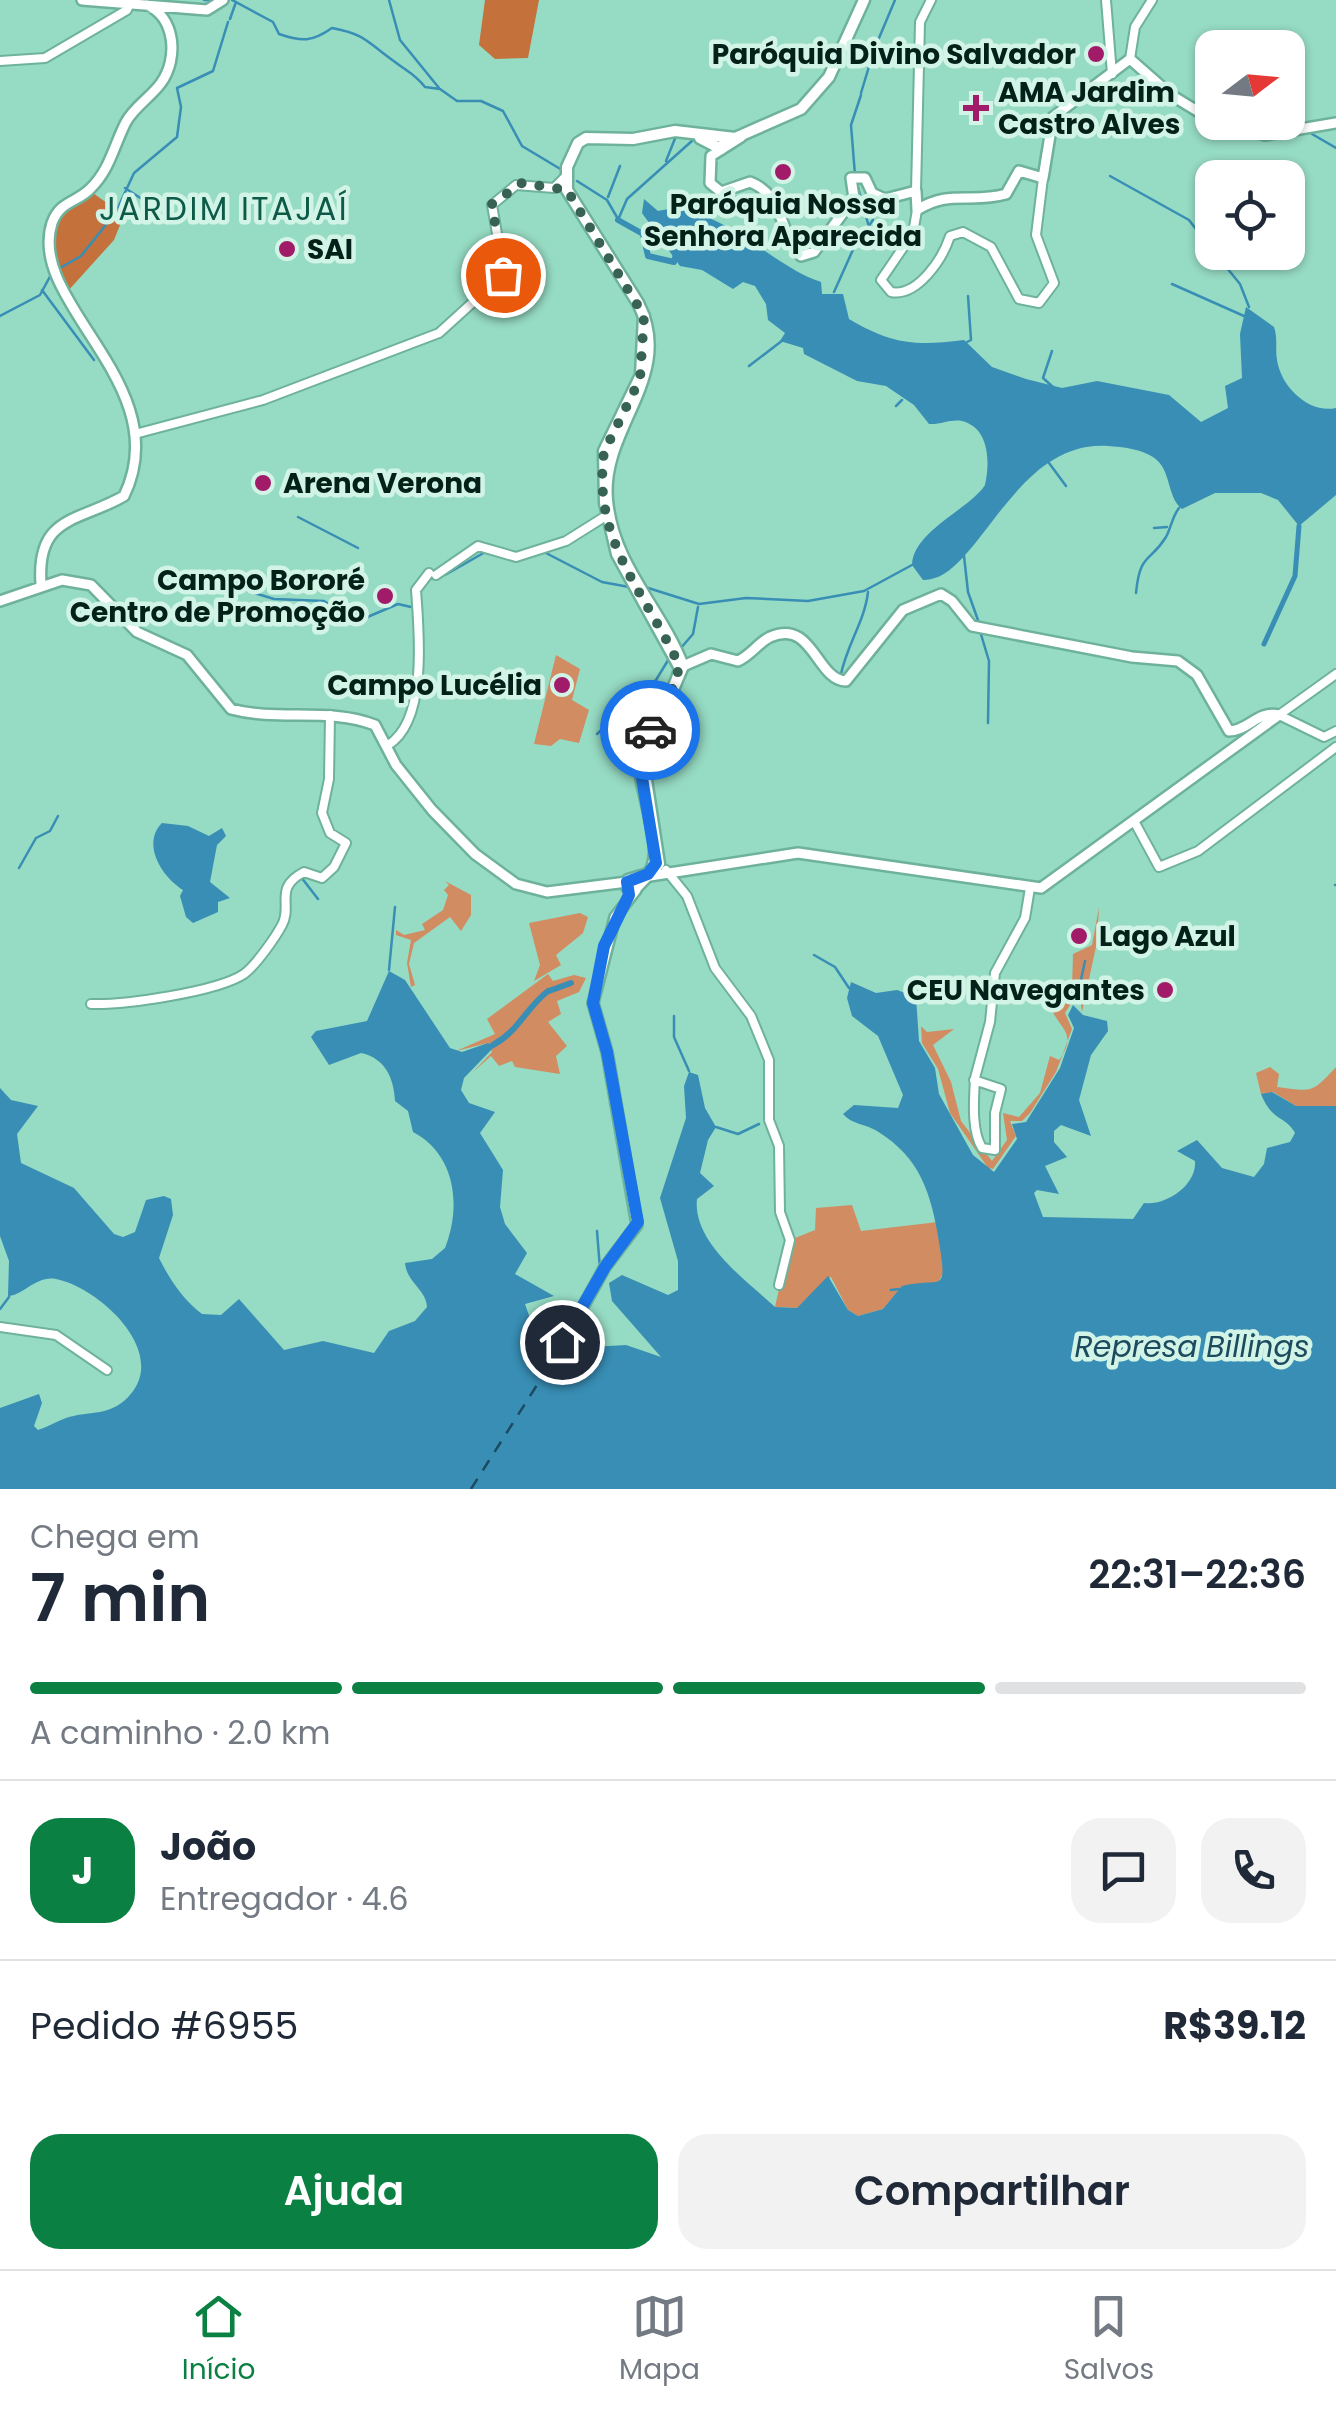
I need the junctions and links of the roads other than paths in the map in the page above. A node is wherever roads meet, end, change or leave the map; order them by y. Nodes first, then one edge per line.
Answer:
1 (82, 0) edge
2 (864, 0) edge
3 (931, 0) edge
4 (1106, 0) edge
5 (1152, 0) edge
6 (222, 2) edge
7 (136, 5) junction
8 (1132, 59) junction
9 (0, 61) edge
10 (1112, 74) junction
11 (1195, 108) edge
12 (1336, 123) edge
13 (1305, 128) edge
14 (719, 148) junction
15 (1043, 178) junction
16 (566, 182) junction
17 (916, 194) junction
18 (930, 201) junction
19 (917, 210) junction
20 (135, 434) junction
21 (607, 516) junction
22 (42, 584) junction
23 (0, 601) edge
24 (683, 663) junction
25 (1336, 674) edge
26 (330, 715) junction
27 (1279, 715) junction
28 (1336, 731) edge
29 (388, 745) junction
30 (1336, 747) edge
31 (1134, 821) junction
32 (644, 878) junction
33 (1030, 888) junction
34 (91, 1004) dead end
35 (974, 1080) junction
36 (778, 1284) dead end
37 (0, 1327) edge
38 (558, 1352) dead end
39 (107, 1370) dead end

1 - 7 main road
2 - 14 main road
3 - 17 street
4 - 10 street
5 - 8 street
6 - 7 main road
7 - 9 street
7 - 20 main road
8 - 10 main road
8 - 11 main road
10 - 15 main road
12 - 13 main road
14 - 16 main road
14 - 17 main road
15 - 18 main road
15 - 19 street
16 - 20 street
16 - 21 main road
17 - 18 main road
17 - 19 main road
18 - 19 main road
20 - 22 main road
21 - 24 main road
21 - 29 street
22 - 23 main road
22 - 26 main road
24 - 27 main road
24 - 32 main road
25 - 27 street
26 - 29 main road
26 - 34 street
27 - 28 street
27 - 31 main road
29 - 32 main road
30 - 31 street
31 - 33 main road
32 - 33 main road
32 - 36 street
32 - 38 main road
33 - 35 street
35 - 35 street
37 - 39 street

